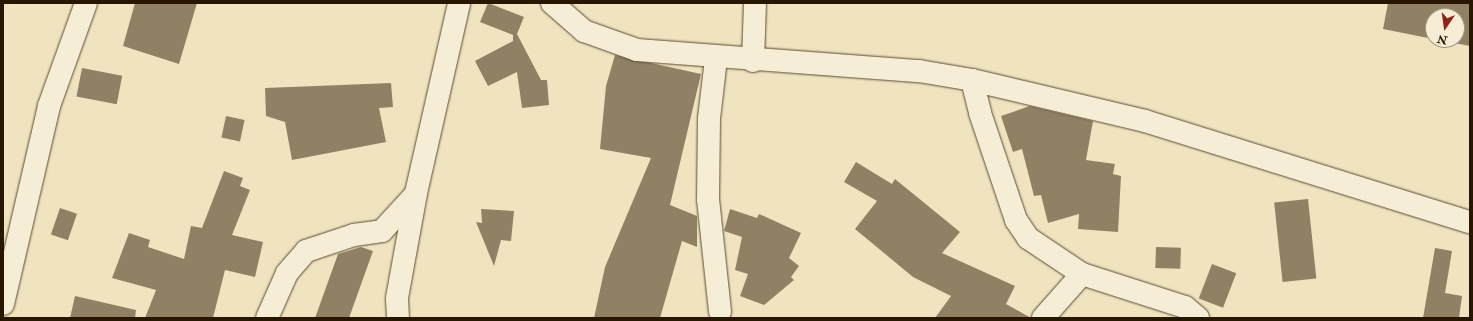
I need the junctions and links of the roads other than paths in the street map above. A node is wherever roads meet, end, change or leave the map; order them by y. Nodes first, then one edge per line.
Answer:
1 (86, 3) edge
2 (460, 3) edge
3 (552, 3) edge
4 (755, 3) edge
5 (716, 59) junction
6 (753, 61) junction
7 (972, 80) junction
8 (416, 193) junction
9 (1470, 222) edge
10 (1082, 274) junction
11 (3, 304) edge
12 (720, 311) dead end
13 (267, 318) edge
14 (398, 318) edge
15 (1043, 318) edge
16 (1198, 318) edge

1 - 11 street
2 - 8 street
3 - 5 street
4 - 6 street
5 - 6 street
5 - 12 street
6 - 7 street
7 - 9 street
7 - 10 street
8 - 13 street
8 - 14 street
10 - 15 street
10 - 16 street

